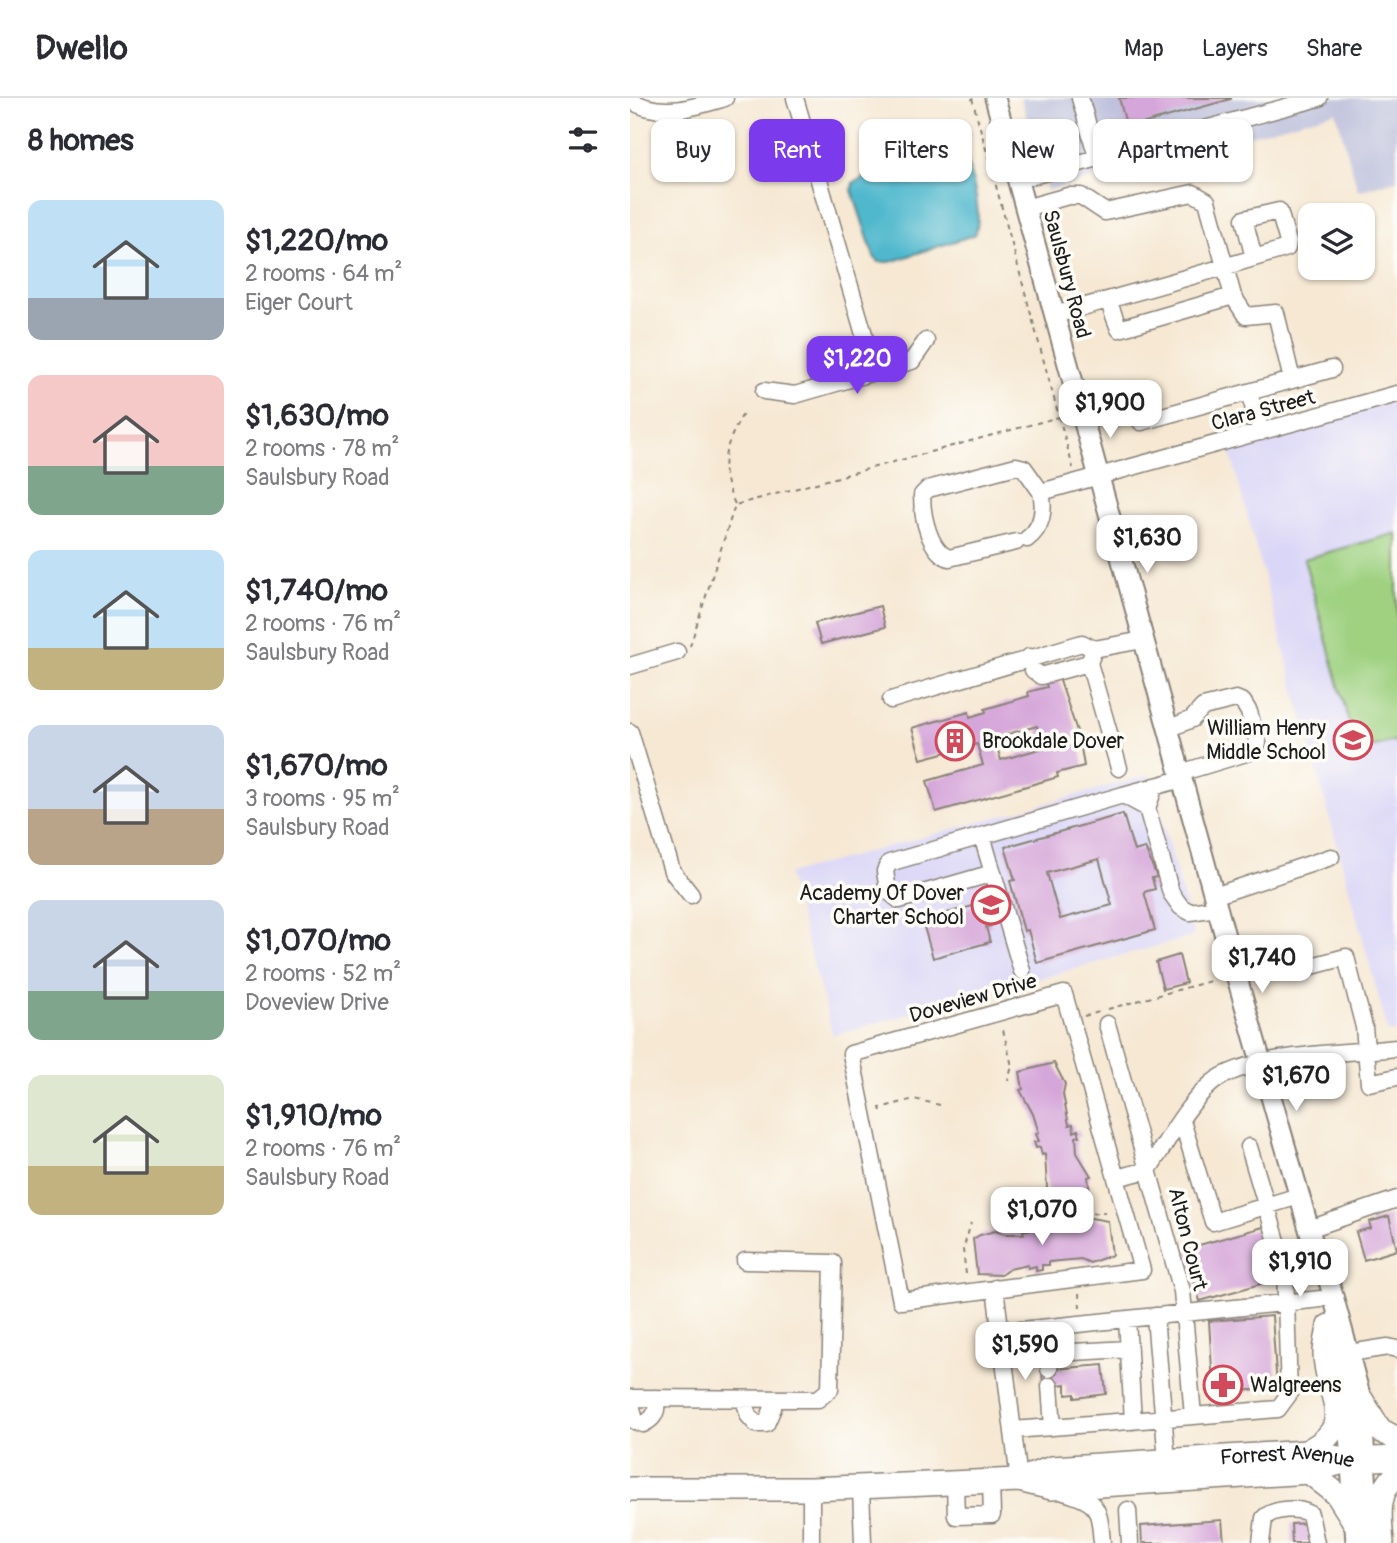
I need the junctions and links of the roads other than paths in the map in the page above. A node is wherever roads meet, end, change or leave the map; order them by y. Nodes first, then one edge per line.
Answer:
1 (725, 98) edge
2 (795, 98) edge
3 (995, 98) edge
4 (1080, 98) edge
5 (1319, 98) edge
6 (630, 100) edge
7 (1001, 119) edge
8 (1240, 119) edge
9 (1093, 143) edge
10 (1018, 182) edge
11 (1025, 208) junction
12 (1254, 258) dead end
13 (1225, 267) junction
14 (1233, 296) junction
15 (1108, 300) junction
16 (1054, 315) junction
17 (926, 341) dead end
18 (1332, 369) dead end
19 (875, 372) junction
20 (1292, 380) junction
21 (764, 390) dead end
22 (1249, 393) junction
23 (1397, 394) edge
24 (1141, 422) dead end
25 (1261, 432) junction
26 (1098, 476) junction
27 (1041, 492) junction
28 (1143, 639) junction
29 (682, 651) road end
30 (1092, 654) junction
31 (630, 666) edge
32 (891, 700) dead end
33 (1168, 729) junction
34 (630, 732) edge
35 (1119, 768) dead end
36 (1181, 776) junction
37 (1155, 786) junction
38 (1123, 795) junction
39 (1147, 808) junction
40 (982, 836) junction
41 (1331, 858) dead end
42 (993, 873) junction
43 (691, 895) dead end
44 (1215, 902) junction
45 (1308, 967) dead end
46 (1022, 971) dead end
47 (1107, 1024) dead end
48 (1397, 1048) edge
49 (1366, 1051) junction
50 (1261, 1064) junction
51 (1397, 1077) edge
52 (1182, 1121) junction
53 (1249, 1147) dead end
54 (1148, 1170) junction
55 (1116, 1178) junction
56 (1299, 1196) junction
57 (1397, 1199) edge
58 (1267, 1205) junction
59 (1308, 1229) junction
60 (745, 1261) dead end
61 (1321, 1271) junction
62 (996, 1288) junction
63 (1321, 1299) junction
64 (1284, 1303) junction
65 (1184, 1313) junction
66 (1155, 1316) junction
67 (1127, 1319) junction
68 (1329, 1326) junction
69 (1001, 1332) junction
70 (1129, 1349) junction
71 (1397, 1349) edge
72 (1350, 1353) junction
73 (655, 1398) junction
74 (630, 1399) edge
75 (744, 1399) junction
76 (771, 1399) junction
77 (1361, 1399) junction
78 (1194, 1416) junction
79 (1163, 1419) junction
80 (1133, 1421) junction
81 (1053, 1427) junction
82 (1013, 1430) junction
83 (1397, 1439) edge
84 (1397, 1458) edge
85 (1358, 1460) junction
86 (1167, 1461) junction
87 (1308, 1462) junction
88 (1397, 1474) edge
89 (1019, 1480) junction
90 (991, 1482) junction
91 (955, 1484) junction
92 (861, 1488) junction
93 (1052, 1488) junction
94 (630, 1489) edge
95 (811, 1489) junction
96 (1128, 1510) dead end
97 (1355, 1532) edge
98 (811, 1543) edge
99 (863, 1543) edge
100 (1102, 1543) edge
101 (1130, 1543) edge
102 (1261, 1543) edge
103 (1317, 1543) edge
104 (1371, 1543) edge
105 (1382, 1543) edge

1 - 6 street
2 - 19 street
3 - 7 main road, Saulsbury Road
4 - 9 street
5 - 8 street
10 - 11 main road, Saulsbury Road
11 - 13 street
11 - 16 main road, Saulsbury Road
12 - 13 street
13 - 14 street
13 - 15 street
14 - 15 street
14 - 20 street
15 - 16 street
16 - 26 main road, Saulsbury Road
17 - 19 street
18 - 20 street
19 - 21 street
20 - 22 street
22 - 24 street
22 - 25 street
23 - 25 street, Clara Street
25 - 26 street, Clara Street
26 - 27 street, Clara Street
26 - 28 main road, Saulsbury Road
27 - 27 street
28 - 30 street
28 - 33 main road, Saulsbury Road
29 - 31 street
30 - 32 street
30 - 35 street
33 - 36 main road, Saulsbury Road
33 - 36 street
34 - 43 street
36 - 37 street
36 - 44 main road, Saulsbury Road
37 - 38 street
37 - 39 street
38 - 39 street
38 - 40 street
39 - 44 street
40 - 42 street
40 - 42 street
41 - 44 street
42 - 46 street
44 - 50 main road, Saulsbury Road
45 - 49 street
47 - 54 street
48 - 49 street, Alton Court
49 - 50 street, Alton Court
49 - 51 street
50 - 52 street, Alton Court
50 - 56 main road, Saulsbury Road
52 - 54 street, Alton Court
52 - 58 street
53 - 58 street
54 - 55 street
54 - 65 street, Alton Court
55 - 62 street, Doveview Drive
55 - 62 street, Doveview Drive
56 - 58 street
56 - 59 main road, Saulsbury Road
57 - 59 street
58 - 64 street
59 - 61 main road, Saulsbury Road
60 - 76 street
61 - 63 main road, Saulsbury Road
61 - 72 main road, Saulsbury Road
62 - 69 street
63 - 64 street
63 - 68 main road, Saulsbury Road
64 - 65 street
64 - 78 street
65 - 66 street
65 - 78 street, Alton Court
66 - 67 street
66 - 79 street
67 - 69 street
67 - 70 street
68 - 85 main road, Saulsbury Road
68 - 87 highway
69 - 82 street
70 - 80 street
70 - 81 street
71 - 72 street
72 - 77 main road, Saulsbury Road
73 - 74 street
73 - 74 street
73 - 75 street
75 - 76 street
75 - 76 street
77 - 83 highway
77 - 85 main road, Saulsbury Road
78 - 79 street
79 - 80 street
79 - 86 street
80 - 81 street
81 - 82 street
82 - 89 street
84 - 85 highway, Forrest Avenue
85 - 87 highway, Forrest Avenue
85 - 97 main road
85 - 104 main road
86 - 87 highway, Forrest Avenue
86 - 89 highway, Forrest Avenue
87 - 93 highway, Forrest Avenue
87 - 97 highway
88 - 105 highway
89 - 90 highway, Forrest Avenue
89 - 93 highway, Forrest Avenue
90 - 91 highway, Forrest Avenue
90 - 91 street
91 - 92 highway, Forrest Avenue
92 - 95 highway, Forrest Avenue
92 - 99 street
93 - 100 street
94 - 95 highway, Forrest Avenue
95 - 98 street
96 - 101 street
102 - 103 street

